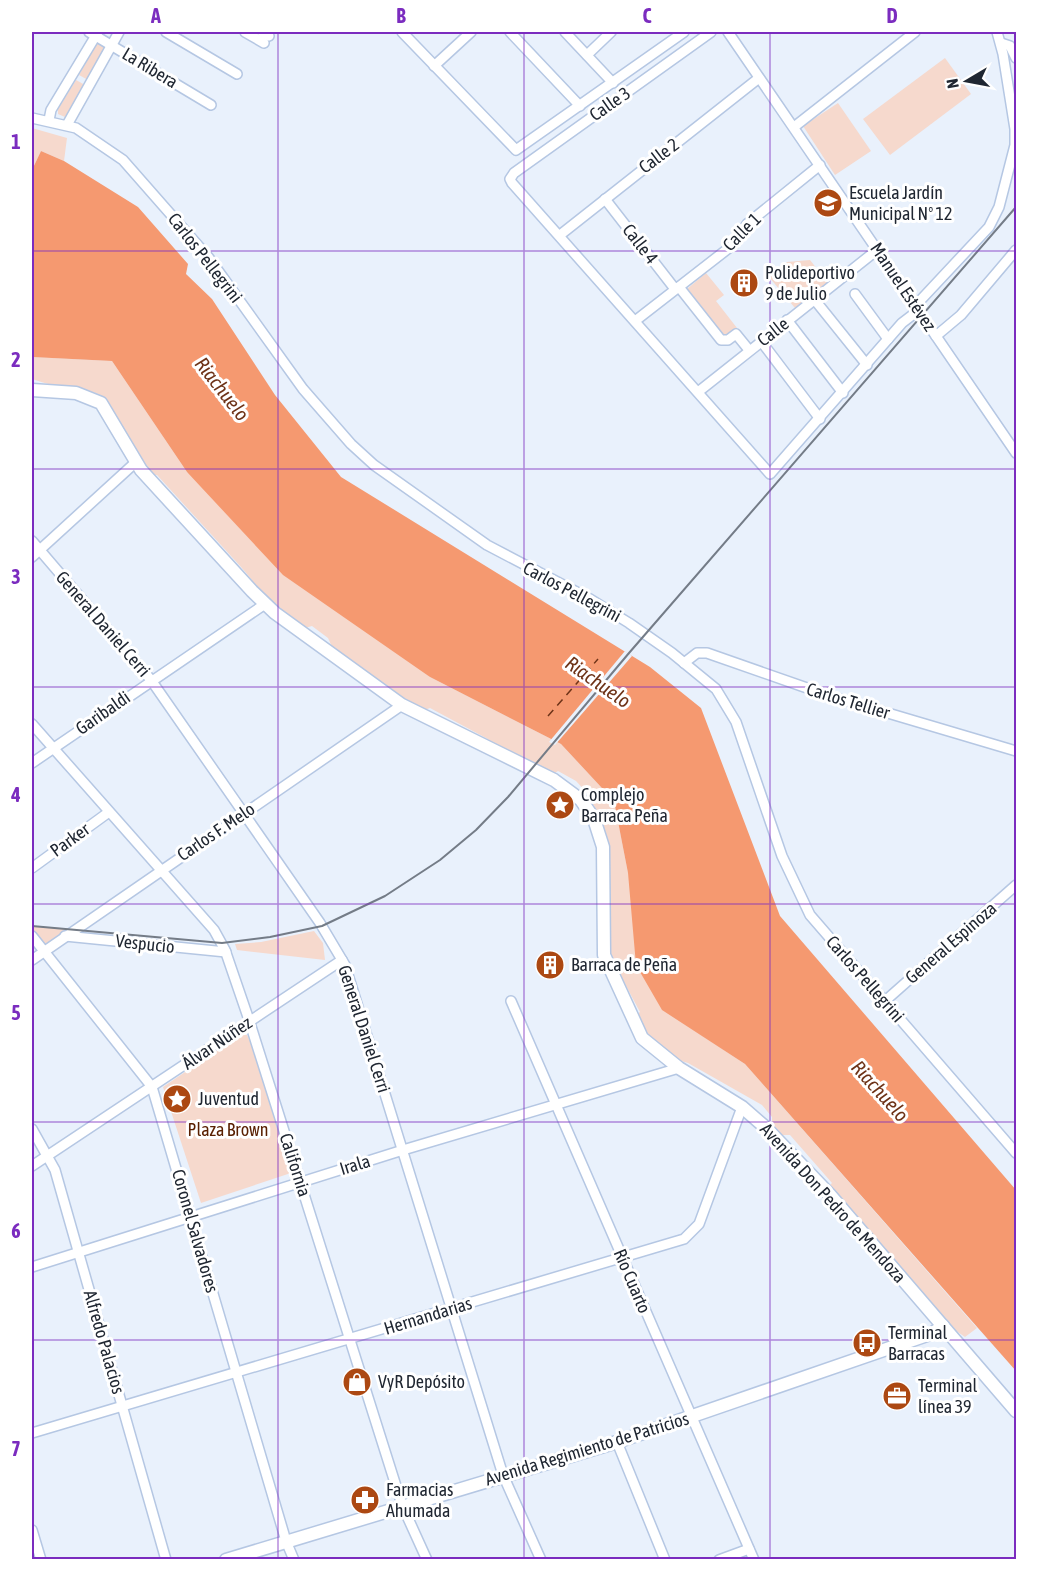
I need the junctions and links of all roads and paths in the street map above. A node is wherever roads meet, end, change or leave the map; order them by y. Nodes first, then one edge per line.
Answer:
1 (119, 32) edge
2 (166, 32) edge
3 (245, 32) edge
4 (402, 32) edge
5 (471, 32) edge
6 (510, 32) edge
7 (565, 32) edge
8 (611, 32) edge
9 (684, 32) edge
10 (711, 32) edge
11 (728, 32) edge
12 (915, 32) edge
13 (997, 32) edge
14 (94, 33) edge
15 (265, 37) edge
16 (1001, 43) junction
17 (112, 45) junction
18 (587, 55) junction
19 (1017, 58) edge
20 (434, 66) junction
21 (237, 74) dead end
22 (72, 75) junction
23 (1012, 76) edge
24 (759, 78) junction
25 (613, 83) junction
26 (88, 84) junction
27 (211, 105) dead end
28 (580, 106) junction
29 (32, 118) edge
30 (49, 120) junction
31 (67, 125) junction
32 (794, 127) junction
33 (820, 165) junction
34 (605, 199) junction
35 (560, 235) junction
36 (878, 250) junction
37 (1017, 250) edge
38 (677, 288) junction
39 (855, 294) dead end
40 (814, 299) junction
41 (917, 307) junction
42 (787, 320) junction
43 (635, 321) junction
44 (936, 336) junction
45 (888, 339) junction
46 (761, 341) junction
47 (749, 350) junction
48 (867, 364) junction
49 (32, 390) edge
50 (698, 392) junction
51 (843, 393) junction
52 (820, 419) junction
53 (1017, 453) edge
54 (136, 462) junction
55 (32, 541) edge
56 (39, 550) junction
57 (32, 557) edge
58 (265, 604) junction
59 (684, 663) junction
60 (151, 680) junction
61 (402, 705) junction
62 (32, 724) edge
63 (53, 748) junction
64 (1017, 751) edge
65 (32, 763) edge
66 (109, 812) junction
67 (244, 813) junction
68 (32, 868) edge
69 (160, 871) junction
70 (1017, 885) edge
71 (32, 936) edge
72 (65, 936) junction
73 (44, 951) junction
74 (226, 952) junction
75 (32, 960) edge
76 (342, 960) junction
77 (511, 1001) dead end
78 (885, 1001) junction
79 (249, 1020) junction
80 (679, 1068) junction
81 (152, 1087) junction
82 (554, 1105) junction
83 (742, 1107) junction
84 (32, 1128) edge
85 (403, 1150) junction
86 (1017, 1153) edge
87 (48, 1155) junction
88 (32, 1166) edge
89 (301, 1182) junction
90 (191, 1218) junction
91 (79, 1252) junction
92 (622, 1257) junction
93 (32, 1267) edge
94 (451, 1309) junction
95 (943, 1326) junction
96 (350, 1340) junction
97 (236, 1374) junction
98 (122, 1407) junction
99 (1017, 1411) edge
100 (691, 1418) junction
101 (32, 1433) edge
102 (617, 1442) junction
103 (503, 1475) junction
104 (402, 1505) junction
105 (32, 1530) edge
106 (286, 1541) junction
107 (749, 1549) junction
108 (41, 1560) edge
109 (166, 1560) edge
110 (226, 1560) edge
111 (294, 1560) edge
112 (427, 1560) edge
113 (541, 1560) edge
114 (664, 1560) edge
115 (719, 1560) edge
116 (754, 1560) edge

1 - 17 street
2 - 21 street
3 - 15 street
4 - 20 street
5 - 20 street
6 - 28 street
7 - 18 street
8 - 18 street
9 - 25 street
10 - 35 street, Calle 3
11 - 24 street, Manuel Estévez
12 - 32 street
13 - 16 street
14 - 17 street, La Ribera
14 - 22 street
16 - 19 street
16 - 23 street
17 - 26 street
17 - 27 street, La Ribera
18 - 25 street
20 - 28 street
22 - 26 street
22 - 30 street
23 - 41 street
24 - 32 street, Manuel Estévez
24 - 34 street, Calle 2
25 - 28 street
26 - 31 street
29 - 30 street, Carlos Pellegrini
30 - 31 street, Carlos Pellegrini
31 - 59 street, Carlos Pellegrini
32 - 33 street, Manuel Estévez
33 - 36 street, Manuel Estévez
33 - 38 street, Calle 1
34 - 35 street, Calle 2
34 - 38 street, Calle 4
35 - 43 street
36 - 40 street, Calle
36 - 41 street, Manuel Estévez
37 - 44 street
38 - 43 street, Calle 1
38 - 47 street, Calle 4
39 - 45 street
40 - 42 street, Calle
40 - 48 street
41 - 44 street, Manuel Estévez
41 - 45 street
42 - 46 street, Calle
42 - 51 street
43 - 50 street
44 - 53 street, Manuel Estévez
45 - 48 street
46 - 47 street, Calle
46 - 52 street
47 - 50 street, Calle
48 - 51 street
49 - 54 main road, Avenida Don Pedro de Mendoza
50 - 52 street
51 - 52 street
54 - 56 street
54 - 58 main road, Avenida Don Pedro de Mendoza
55 - 56 street, General Daniel Cerri
56 - 57 street
56 - 60 street, General Daniel Cerri
58 - 60 street, Garibaldi
58 - 61 main road, Avenida Don Pedro de Mendoza
59 - 64 street, Carlos Tellier
59 - 78 street, Carlos Pellegrini
60 - 63 street, Garibaldi
60 - 67 street, General Daniel Cerri
61 - 67 street, Carlos F. Melo
61 - 80 main road, Avenida Don Pedro de Mendoza
62 - 63 street, California
63 - 65 street, Garibaldi
63 - 66 street, California
66 - 68 street, Parker
66 - 69 street, California
67 - 69 street, Carlos F. Melo
67 - 76 street, General Daniel Cerri
69 - 72 street, Carlos F. Melo
69 - 74 street, California
70 - 78 street, General Espinoza
71 - 73 street, Coronel Salvadores
72 - 73 street, Carlos F. Melo
72 - 74 street, Vespucio
73 - 75 street, Carlos F. Melo
73 - 81 street, Coronel Salvadores
74 - 79 street, California
76 - 79 street, Álvar Núñez
76 - 85 street, General Daniel Cerri
77 - 82 street, Río Cuarto
78 - 86 street, Carlos Pellegrini
79 - 81 street, Álvar Núñez
79 - 89 street, California
80 - 82 street, Irala
80 - 83 main road, Avenida Don Pedro de Mendoza
81 - 87 street, Álvar Núñez
81 - 90 street, Coronel Salvadores
82 - 85 street, Irala
82 - 92 street, Río Cuarto
83 - 92 street, Hernandarias
83 - 95 main road, Avenida Don Pedro de Mendoza
84 - 87 street, Alfredo Palacios
85 - 89 street, Irala
85 - 94 street, General Daniel Cerri
87 - 88 street, Álvar Núñez
87 - 91 street, Alfredo Palacios
89 - 90 street, Irala
89 - 96 street, California
90 - 91 street, Irala
90 - 97 street, Coronel Salvadores
91 - 93 street, Irala
91 - 98 street, Alfredo Palacios
92 - 94 street, Hernandarias
92 - 100 street, Río Cuarto
94 - 96 street, Hernandarias
94 - 103 street, General Daniel Cerri
95 - 99 main road, Avenida Don Pedro de Mendoza
95 - 100 main road, Avenida Regimiento de Patricios
96 - 97 street, Hernandarias
96 - 104 street, California
97 - 98 street, Hernandarias
97 - 106 street, Coronel Salvadores
98 - 101 street, Hernandarias
98 - 109 street, Alfredo Palacios
100 - 102 main road, Avenida Regimiento de Patricios
100 - 107 street, Río Cuarto
102 - 103 main road, Avenida Regimiento de Patricios
102 - 114 street
103 - 104 main road, Avenida Regimiento de Patricios
103 - 113 street, General Daniel Cerri
104 - 106 main road, Avenida Regimiento de Patricios
104 - 112 street, California
105 - 108 street
106 - 110 main road, Avenida Regimiento de Patricios
106 - 111 street, Coronel Salvadores
107 - 115 street
107 - 116 street, Río Cuarto

